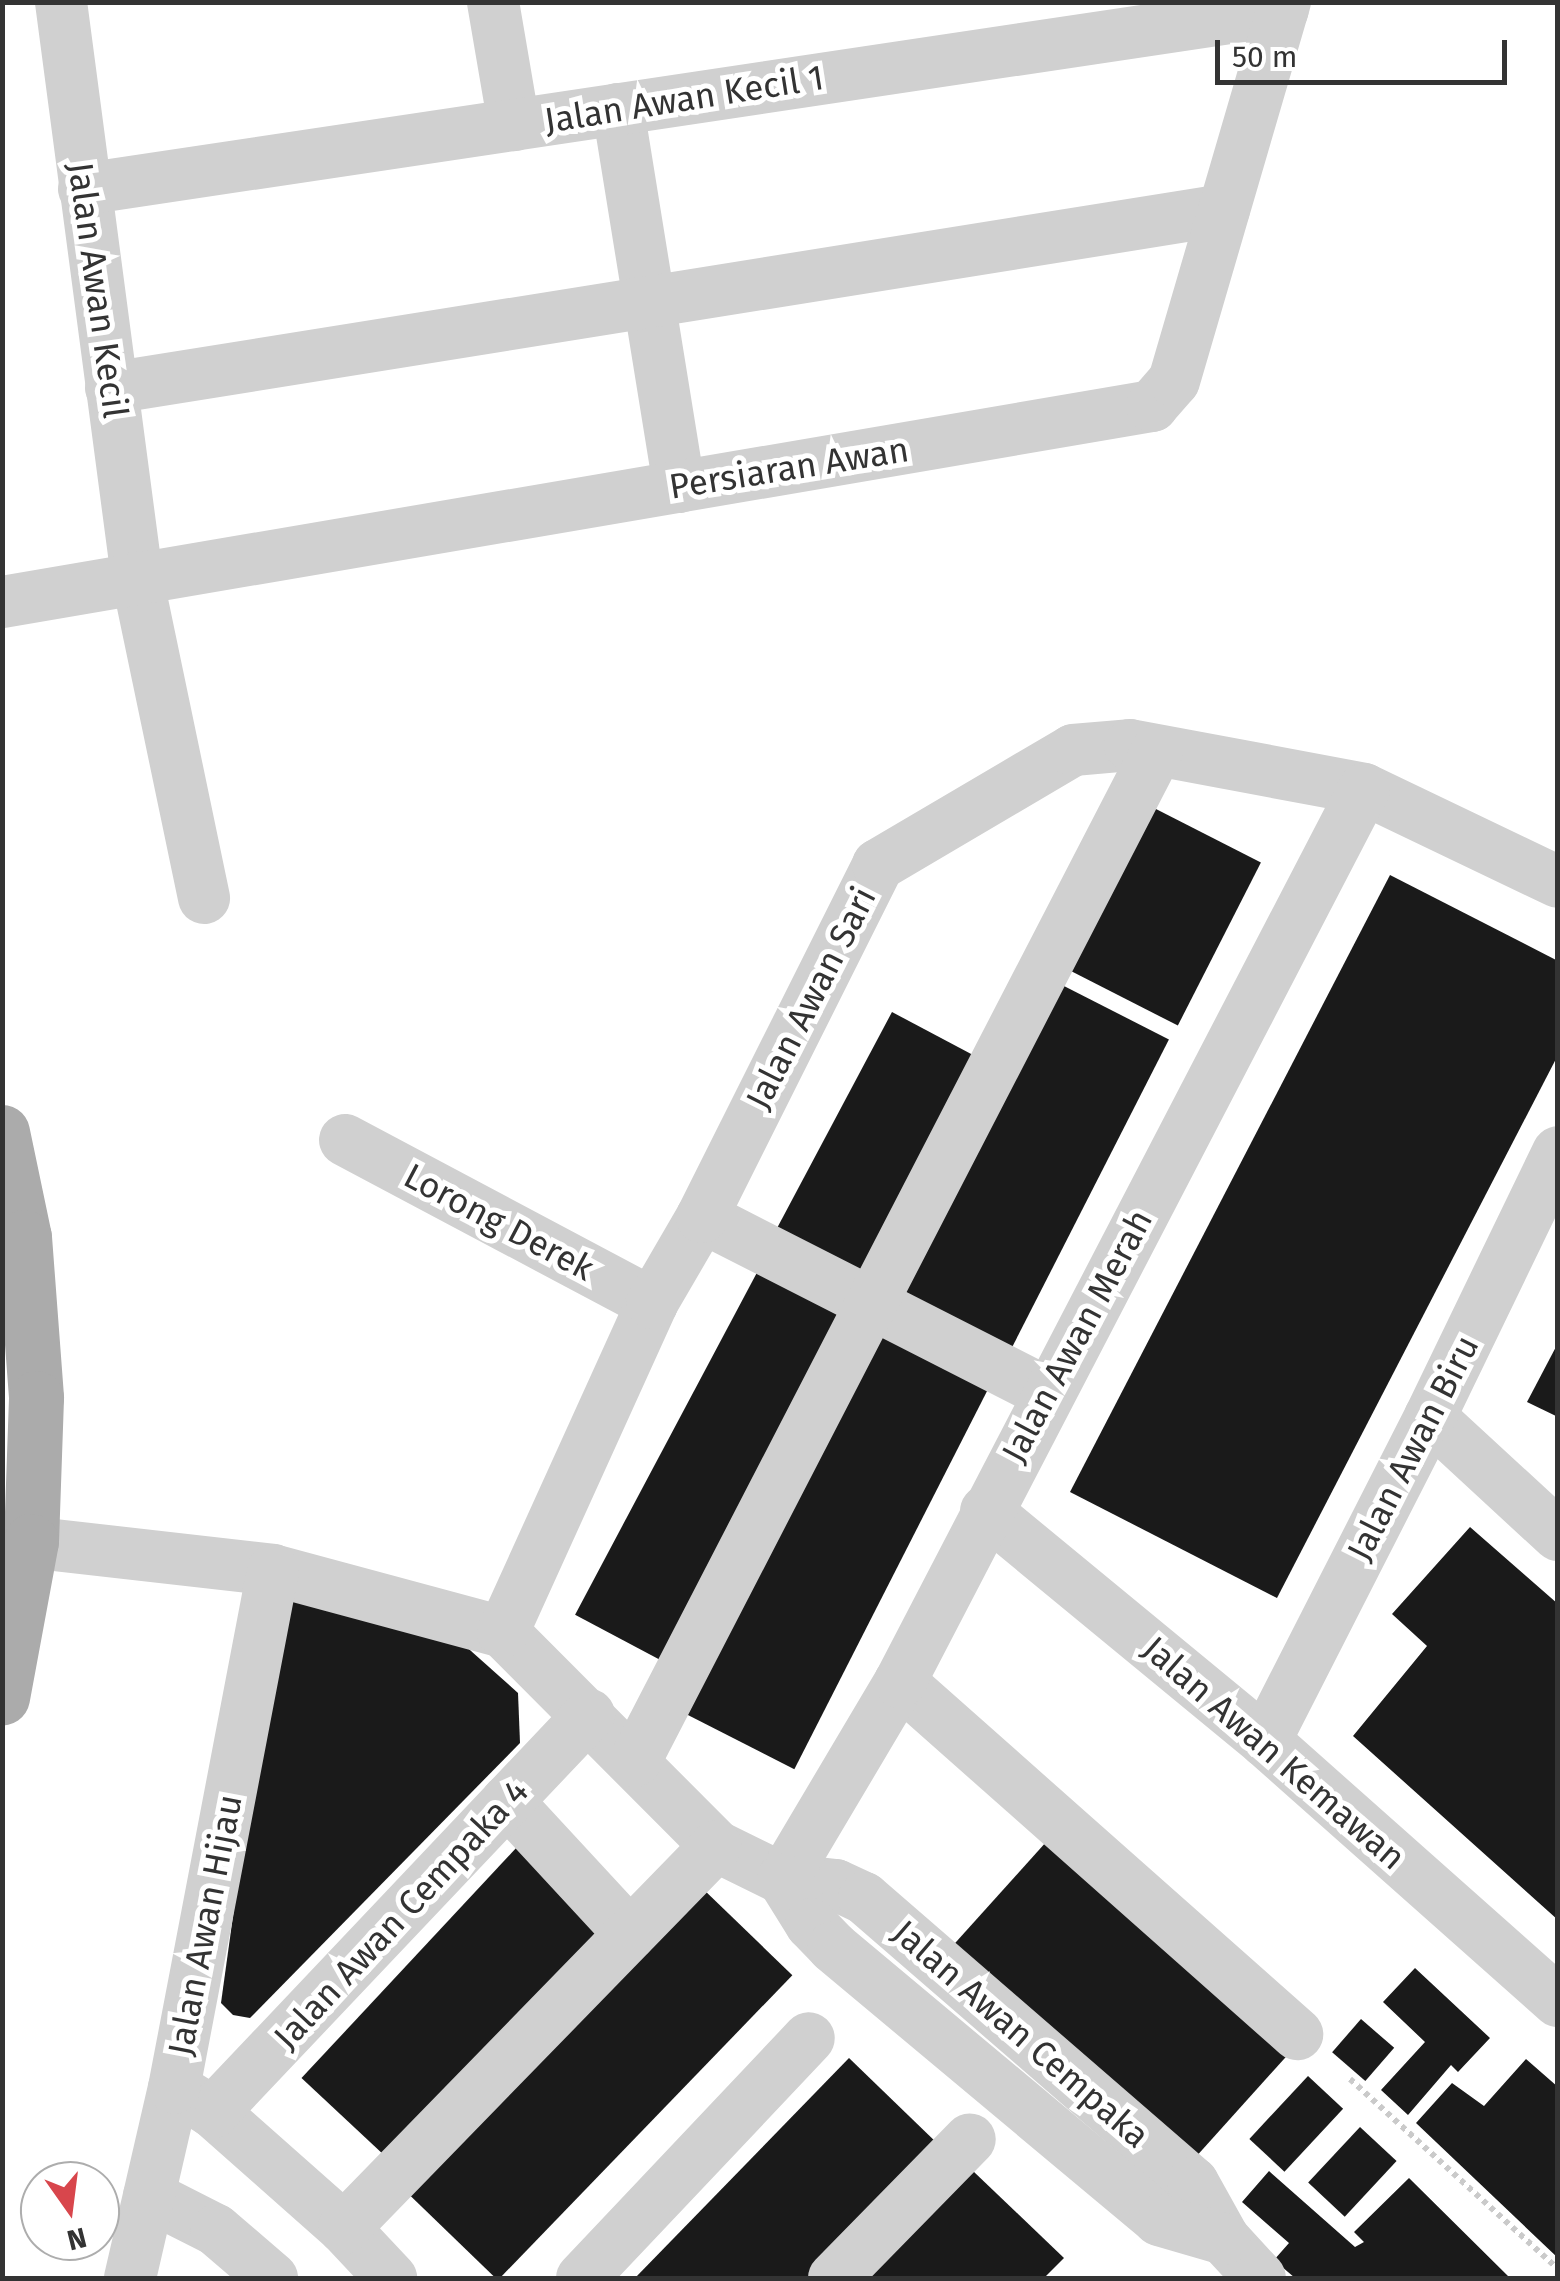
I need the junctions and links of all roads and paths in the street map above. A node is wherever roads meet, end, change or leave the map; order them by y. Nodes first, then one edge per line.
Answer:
1 (61, 2) edge
2 (493, 2) edge
3 (1284, 6) edge
4 (1050, 23) edge
5 (618, 109) junction
6 (514, 125) junction
7 (84, 189) junction
8 (1224, 210) junction
9 (649, 301) junction
10 (111, 388) junction
11 (679, 487) junction
12 (137, 577) junction
13 (2, 602) edge
14 (1157, 751) junction
15 (1364, 789) junction
16 (1558, 882) edge
17 (204, 898) dead end
18 (2, 1132) edge
19 (345, 1140) dead end
20 (1558, 1152) edge
21 (702, 1217) junction
22 (652, 1303) junction
23 (871, 1303) junction
24 (1047, 1393) junction
25 (1430, 1417) junction
26 (986, 1510) junction
27 (1558, 1535) edge
28 (17, 1540) edge
29 (274, 1570) junction
30 (503, 1632) junction
31 (900, 1682) junction
32 (2, 1698) edge
33 (589, 1715) junction
34 (1265, 1741) junction
35 (635, 1760) junction
36 (507, 1801) junction
37 (716, 1846) junction
38 (783, 1879) junction
39 (630, 1934) junction
40 (1558, 2001) edge
41 (1297, 2034) dead end
42 (809, 2038) dead end
43 (1350, 2079) dead end
44 (194, 2100) junction
45 (970, 2139) dead end
46 (149, 2196) junction
47 (361, 2260) edge
48 (1558, 2270) edge
49 (130, 2278) edge
50 (272, 2278) edge
51 (582, 2278) edge
52 (834, 2278) edge
53 (1260, 2278) edge

1 - 7 street, Jalan Awan Kecil
2 - 6 street
3 - 4 street, Jalan Awan Kecil 1
3 - 8 street, Persiaran Awan
4 - 5 street, Jalan Awan Kecil 1
5 - 6 street, Jalan Awan Kecil 1
5 - 9 street
6 - 7 street, Jalan Awan Kecil 1
7 - 10 street, Jalan Awan Kecil
8 - 9 street
8 - 11 street, Persiaran Awan
9 - 10 street
9 - 11 street
10 - 12 street, Jalan Awan Kecil
11 - 12 street, Persiaran Awan
12 - 13 street, Persiaran Awan
12 - 17 street, Jalan Awan Kecil
14 - 15 street, Jalan Awan Sari
14 - 21 street, Jalan Awan Sari
14 - 23 street
15 - 16 street, Jalan Awan Sari
15 - 24 street, Jalan Awan Merah
18 - 28 main road
19 - 22 street, Lorong Derek
20 - 25 street, Jalan Awan Biru
21 - 22 street, Jalan Awan Sari
21 - 23 street
22 - 30 street, Jalan Awan Sari
23 - 24 street
23 - 35 street
24 - 26 street, Jalan Awan Merah
25 - 27 street
25 - 34 street, Jalan Awan Biru
26 - 31 street, Jalan Awan Merah
26 - 34 street, Jalan Awan Kemawan
28 - 29 street
28 - 32 main road
29 - 30 street
29 - 44 street, Jalan Awan Hijau
30 - 33 street
31 - 38 street, Jalan Awan Merah
31 - 41 street
33 - 35 street
33 - 36 street, Jalan Awan Cempaka 4
34 - 40 street, Jalan Awan Kemawan
35 - 37 street
36 - 39 street
36 - 44 street, Jalan Awan Cempaka 4
37 - 38 street
37 - 39 street
38 - 53 street, Jalan Awan Cempaka
39 - 47 street
42 - 51 street
43 - 48 path
44 - 46 street, Jalan Awan Hijau
44 - 47 street
45 - 52 street
46 - 49 street, Jalan Awan Hijau
46 - 50 street

